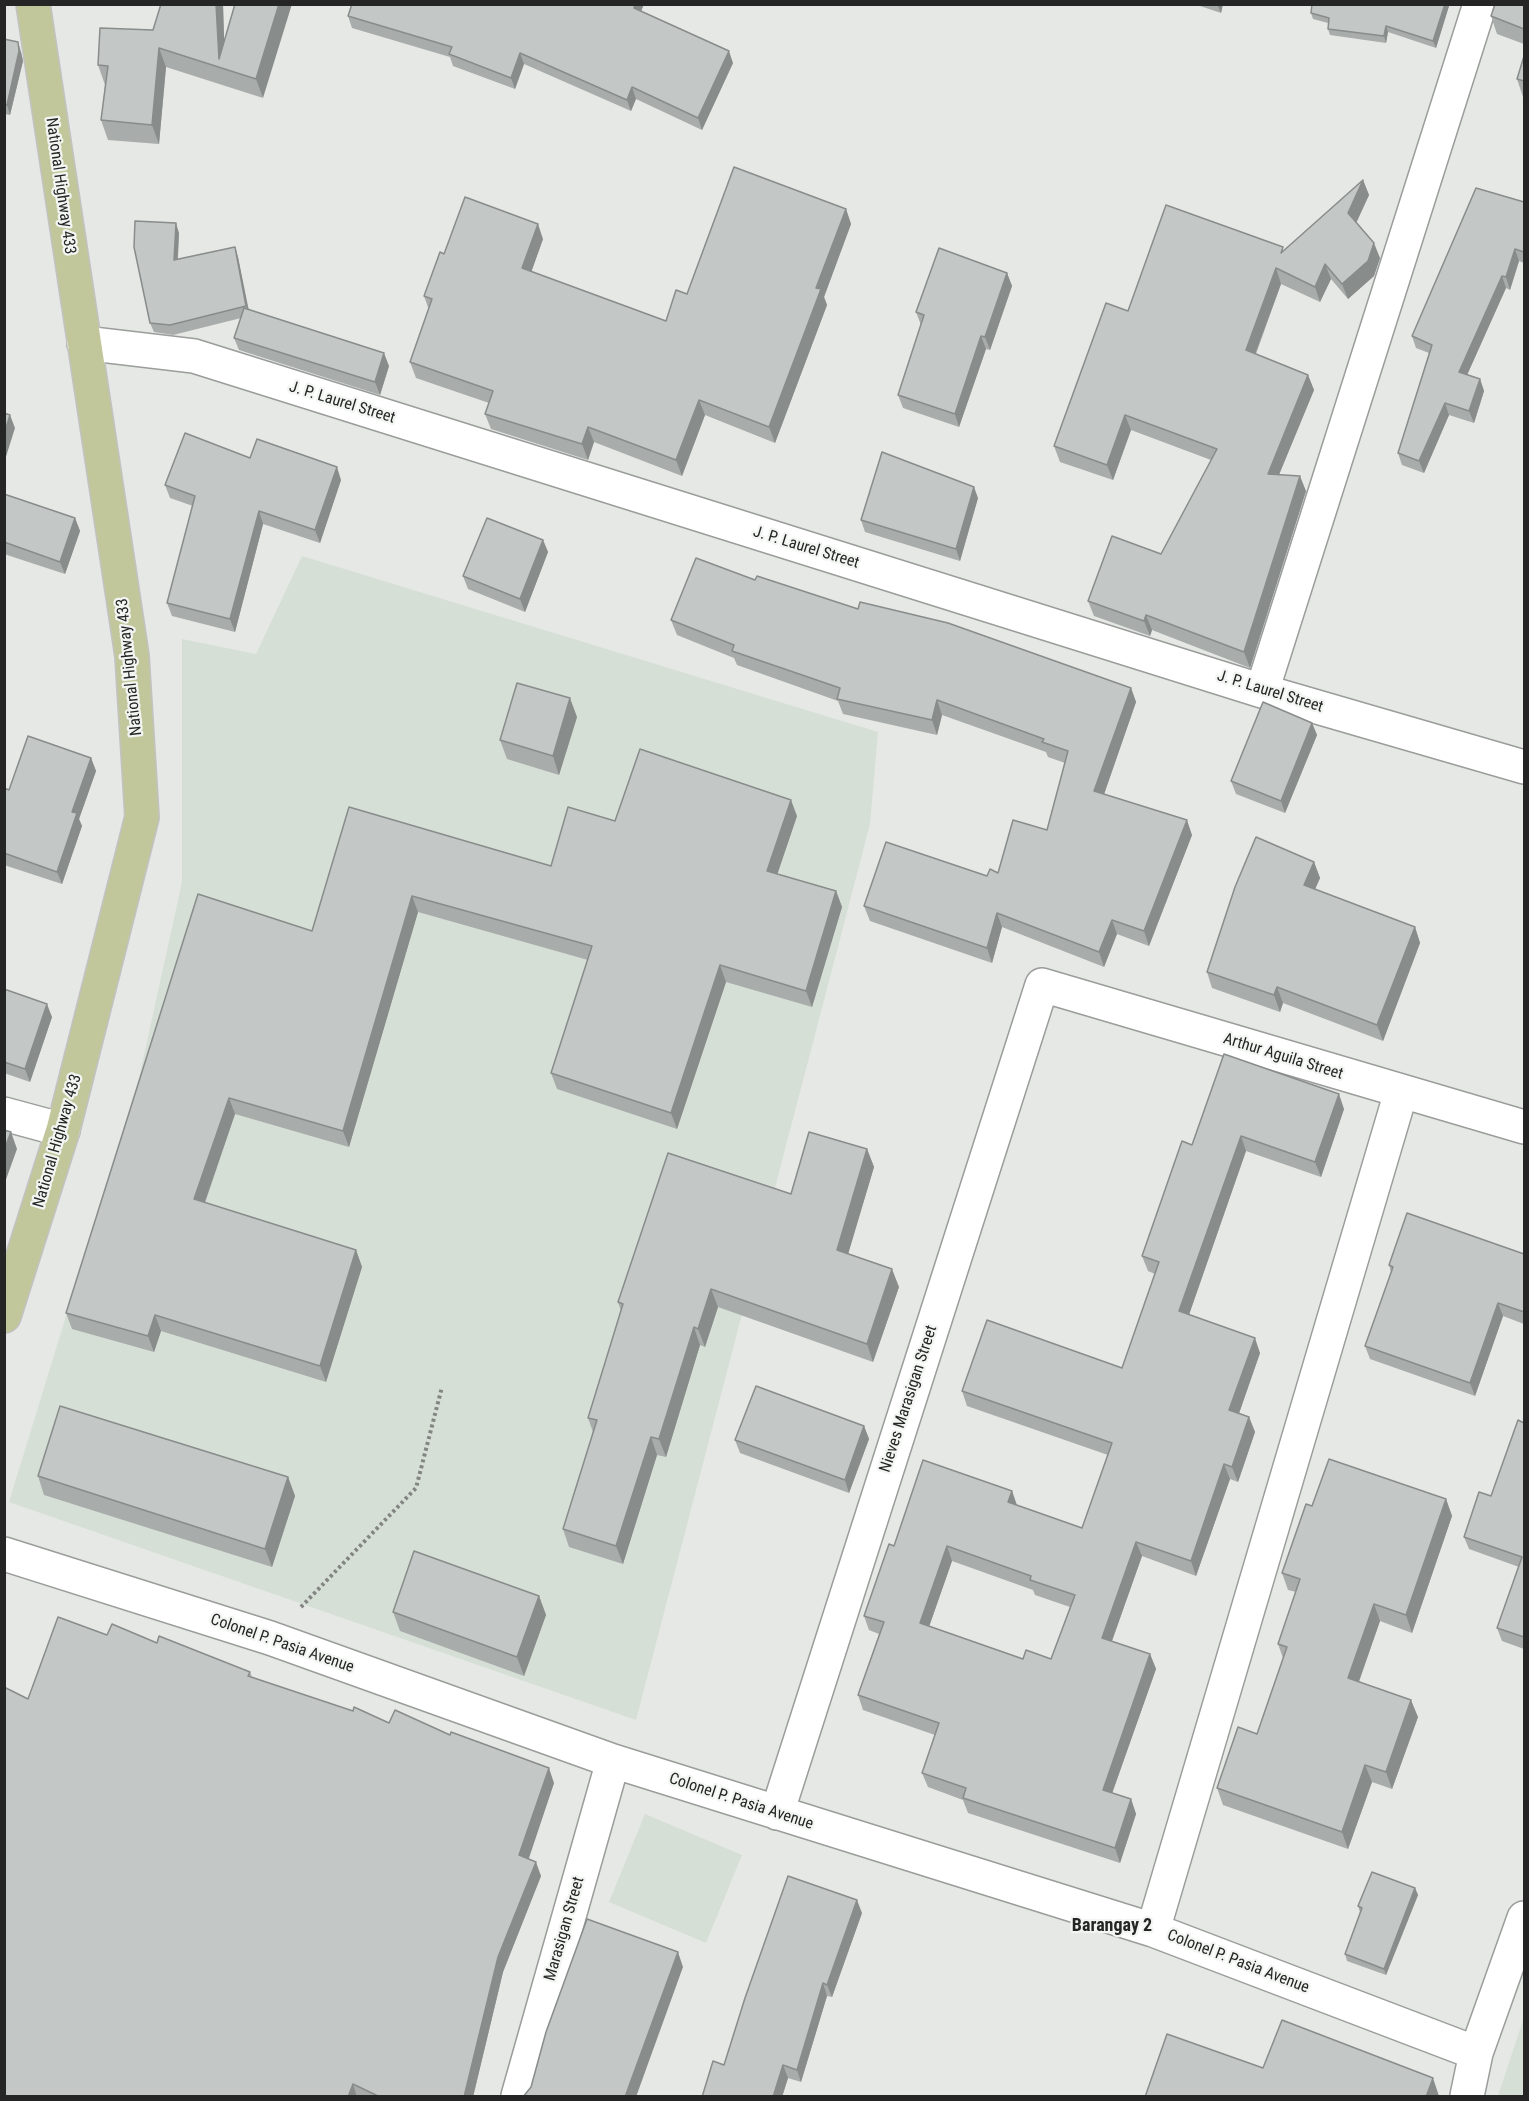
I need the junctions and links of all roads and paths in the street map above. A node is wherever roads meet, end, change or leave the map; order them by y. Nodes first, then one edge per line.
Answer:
1 (33, 4) edge
2 (1480, 4) edge
3 (84, 343) junction
4 (1262, 691) junction
5 (1524, 767) edge
6 (1042, 985) joint
7 (1401, 1092) junction
8 (4, 1114) edge
9 (1524, 1127) edge
10 (63, 1130) junction
11 (4, 1316) edge
12 (442, 1388) dead end
13 (4, 1554) edge
14 (270, 1638) junction
15 (613, 1761) junction
16 (777, 1813) junction
17 (1524, 1918) edge
18 (1153, 1930) junction
19 (1476, 2054) junction
20 (518, 2097) edge
21 (1467, 2097) edge

1 - 3 main road, National Highway 433
2 - 4 street
3 - 4 street, J. P. Laurel Street
3 - 10 main road, National Highway 433
4 - 5 street, J. P. Laurel Street
6 - 7 street, Arthur Aguila Street
6 - 16 street, Nieves Marasigan Street
7 - 9 street, Arthur Aguila Street
7 - 18 street
8 - 10 street
10 - 11 main road, National Highway 433
12 - 14 path
13 - 14 street, Colonel P. Pasia Avenue
14 - 15 street, Colonel P. Pasia Avenue
15 - 16 street, Colonel P. Pasia Avenue
15 - 20 street, Marasigan Street
16 - 18 street, Colonel P. Pasia Avenue
17 - 19 street
18 - 19 street, Colonel P. Pasia Avenue
19 - 21 street

